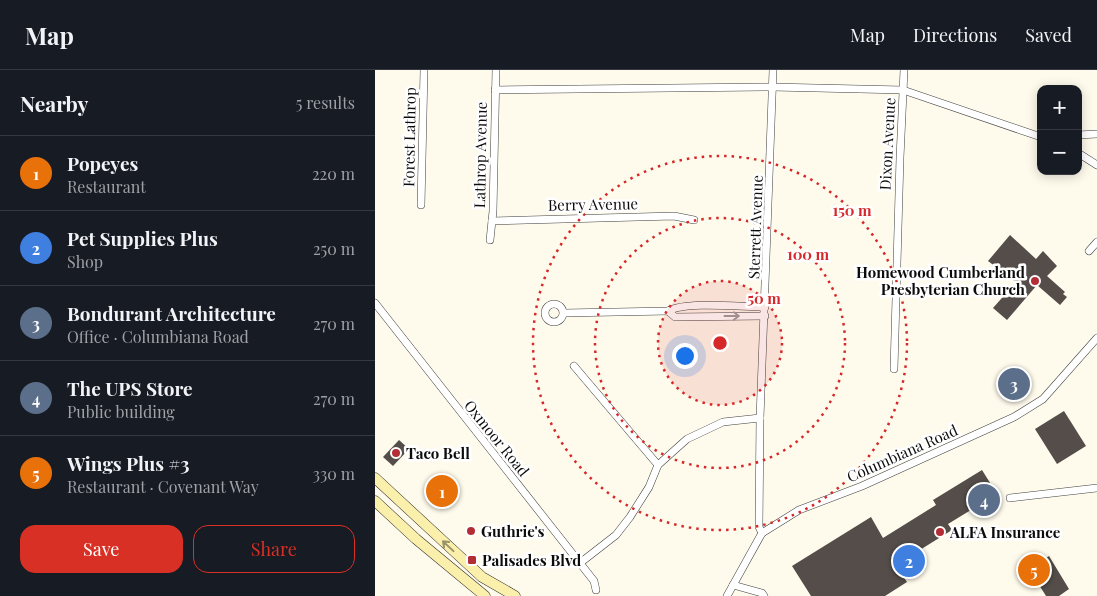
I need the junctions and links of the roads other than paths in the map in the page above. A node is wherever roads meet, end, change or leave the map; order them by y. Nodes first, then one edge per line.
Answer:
1 (424, 70) edge
2 (496, 70) edge
3 (773, 70) edge
4 (905, 70) edge
5 (773, 87) junction
6 (495, 90) junction
7 (903, 90) junction
8 (1097, 134) edge
9 (1082, 135) edge
10 (1037, 137) edge
11 (1082, 155) edge
12 (1097, 164) edge
13 (421, 205) dead end
14 (694, 220) dead end
15 (492, 221) junction
16 (490, 240) dead end
17 (1097, 242) edge
18 (1089, 251) dead end
19 (375, 303) edge
20 (707, 306) junction
21 (765, 307) junction
22 (668, 311) junction
23 (564, 313) dead end
24 (707, 316) junction
25 (765, 316) junction
26 (1097, 338) edge
27 (574, 366) dead end
28 (894, 369) dead end
29 (760, 418) junction
30 (658, 465) junction
31 (375, 478) edge
32 (1097, 488) edge
33 (1010, 498) dead end
34 (375, 501) edge
35 (762, 534) junction
36 (580, 563) junction
37 (733, 585) junction
38 (596, 590) dead end
39 (485, 596) edge
40 (515, 596) edge
41 (727, 596) edge
42 (764, 596) edge

1 - 13 street, Forest Lathrop
2 - 6 street, Lathrop Avenue
3 - 5 street, Sterrett Avenue
4 - 7 street, Dixon Avenue
5 - 6 street
5 - 7 street
5 - 21 street, Sterrett Avenue
6 - 15 street, Lathrop Avenue
7 - 10 street
7 - 28 street, Dixon Avenue
8 - 9 street
11 - 12 street
14 - 15 street, Berry Avenue
15 - 16 street, Lathrop Avenue
17 - 18 street
19 - 36 street, Oxmoor Road
20 - 21 street
20 - 22 street
20 - 24 street
21 - 25 street, Sterrett Avenue
22 - 23 street
22 - 24 street
24 -> 25 street
25 - 29 street, Sterrett Avenue
26 - 35 street, Columbiana Road
27 - 30 street
29 - 30 street
29 - 35 street, Sterrett Avenue
30 - 36 street
40 -> 31 main road
32 - 33 street
34 - 39 main road
35 - 37 street, Columbiana Road
36 - 38 street, Oxmoor Road
37 - 41 street, Columbiana Road
37 - 42 street

